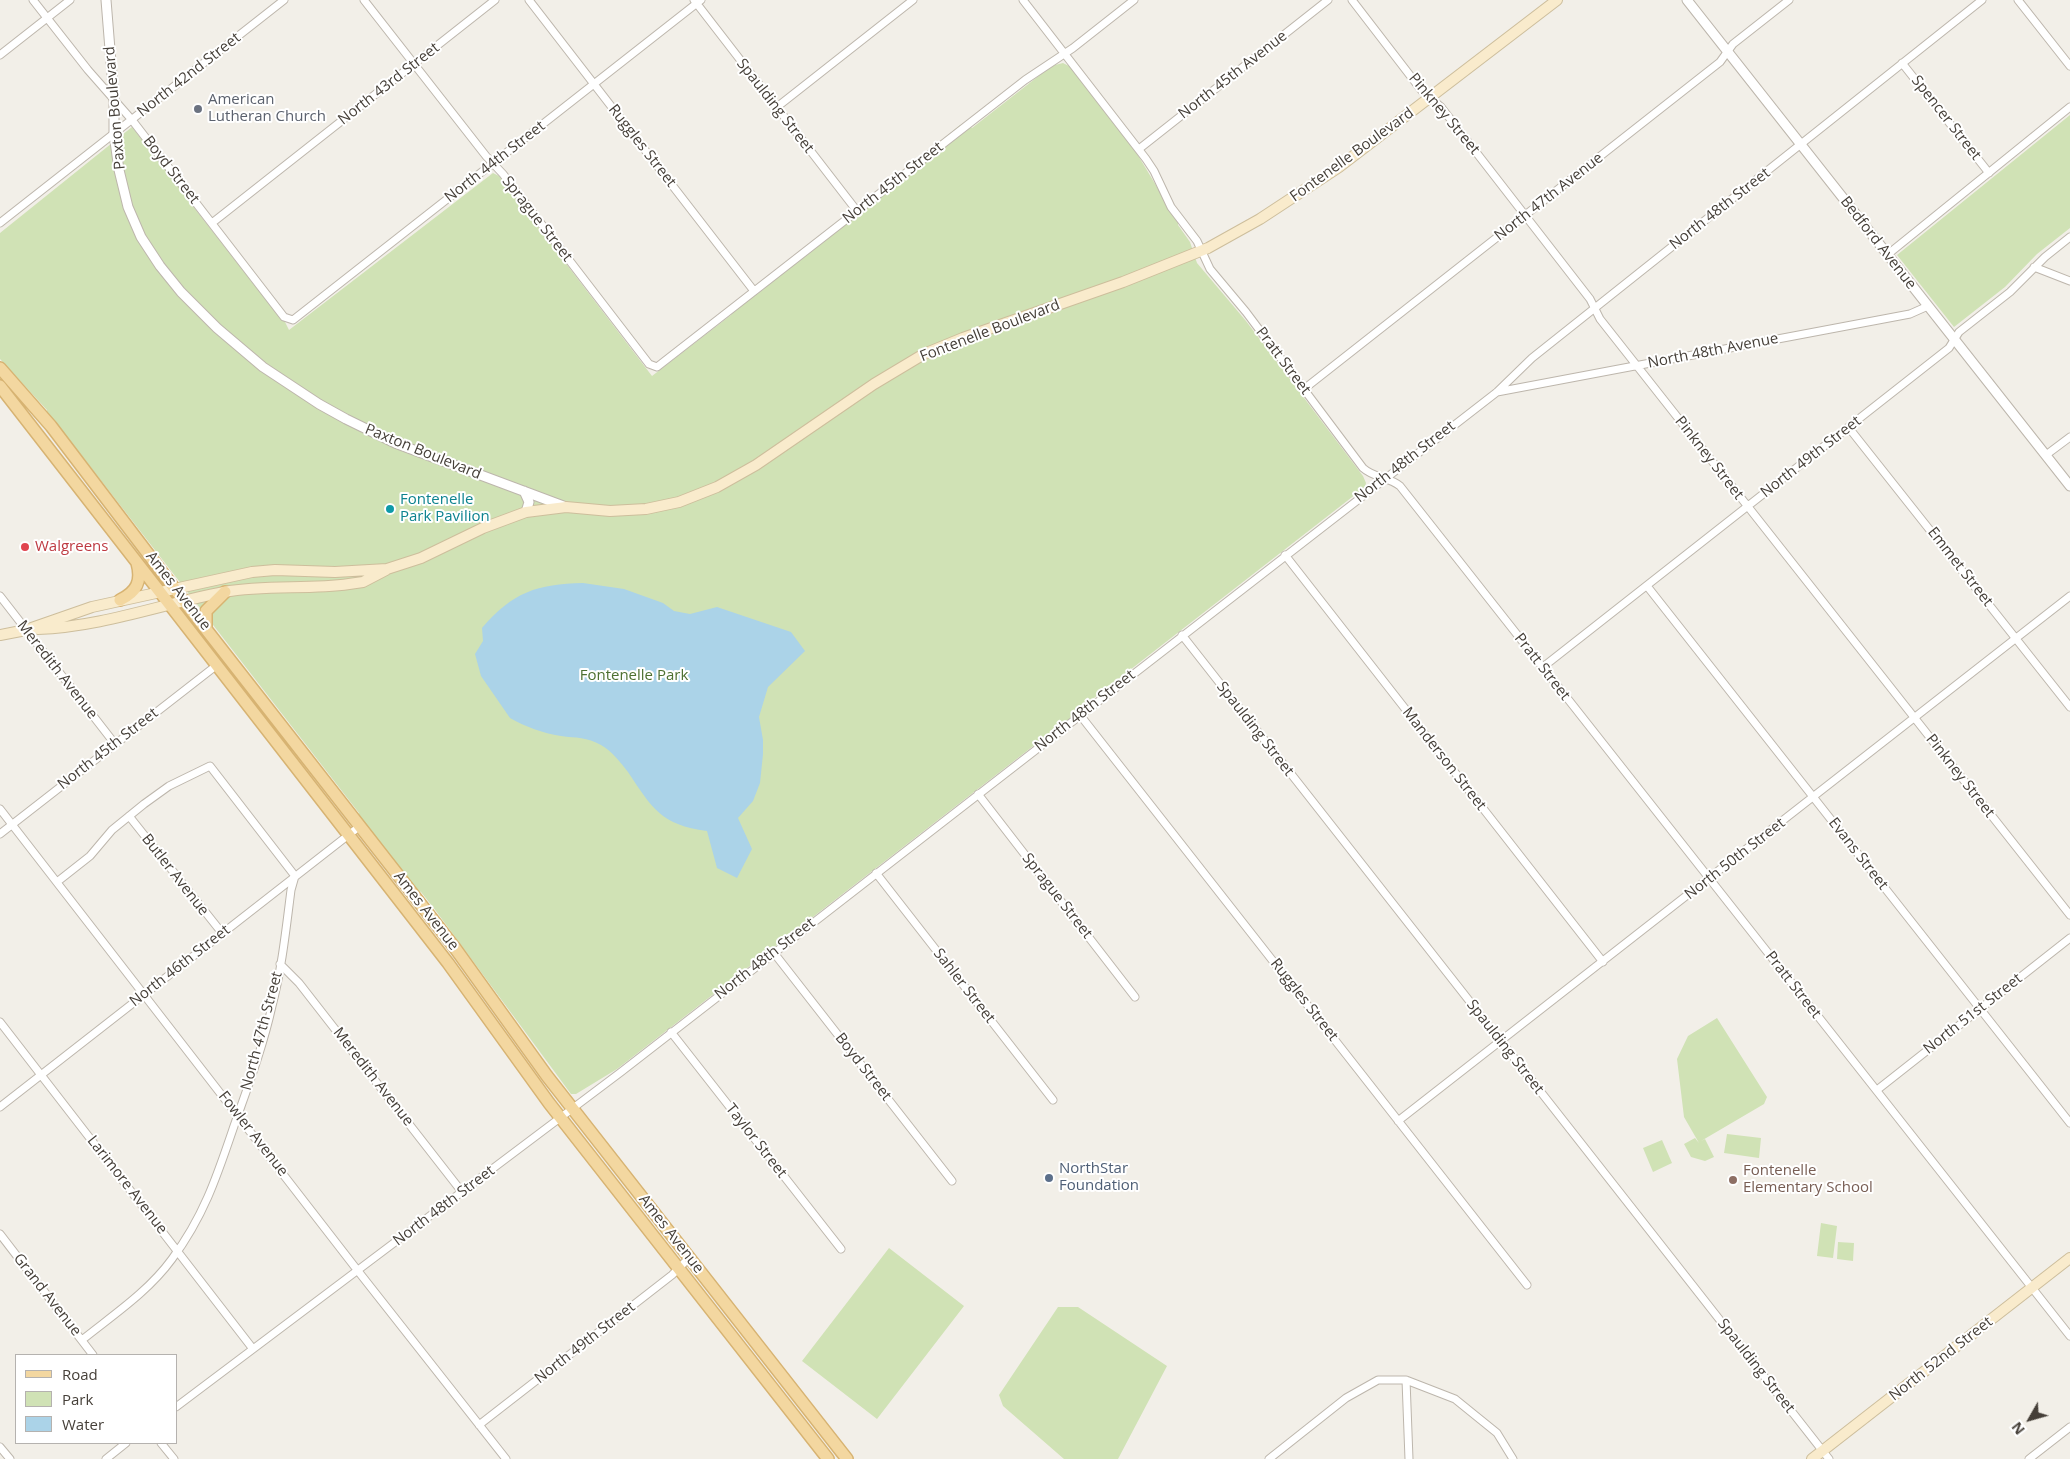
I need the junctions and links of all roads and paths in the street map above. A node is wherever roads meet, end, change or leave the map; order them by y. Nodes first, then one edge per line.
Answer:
1 (33, 0) edge
2 (70, 0) edge
3 (106, 0) edge
4 (284, 0) edge
5 (364, 0) edge
6 (495, 0) edge
7 (529, 0) edge
8 (913, 0) edge
9 (1023, 0) edge
10 (1134, 0) edge
11 (1328, 0) edge
12 (1352, 0) edge
13 (1557, 0) edge
14 (1686, 0) edge
15 (1789, 0) edge
16 (1982, 0) edge
17 (2018, 0) edge
18 (697, 1) edge
19 (47, 18) junction
20 (1727, 52) junction
21 (1064, 53) junction
22 (0, 54) edge
23 (1902, 63) junction
24 (414, 64) junction
25 (2070, 66) edge
26 (594, 84) junction
27 (1430, 97) junction
28 (114, 99) junction
29 (777, 107) junction
30 (2070, 107) edge
31 (132, 120) junction
32 (114, 134) junction
33 (1800, 146) junction
34 (1139, 149) junction
35 (493, 164) junction
36 (1989, 173) junction
37 (857, 211) junction
38 (1525, 216) junction
39 (212, 223) junction
40 (0, 224) edge
41 (2070, 237) edge
42 (1201, 251) junction
43 (1887, 254) junction
44 (2034, 267) junction
45 (2070, 281) edge
46 (754, 291) junction
47 (1928, 306) junction
48 (1594, 308) junction
49 (287, 319) joint
50 (1954, 340) junction
51 (1637, 365) junction
52 (654, 367) joint
53 (0, 368) edge
54 (0, 386) edge
55 (1304, 389) junction
56 (1497, 392) junction
57 (1849, 428) junction
58 (2070, 437) edge
59 (2046, 455) junction
60 (1385, 478) junction
61 (2070, 486) edge
62 (524, 491) junction
63 (566, 507) junction
64 (1748, 507) junction
65 (526, 512) junction
66 (1285, 555) junction
67 (137, 562) junction
68 (387, 569) junction
69 (1647, 586) junction
70 (175, 588) junction
71 (160, 591) junction
72 (225, 592) junction
73 (0, 596) edge
74 (2070, 596) edge
75 (120, 600) junction
76 (184, 601) junction
77 (170, 604) junction
78 (206, 628) junction
79 (26, 630) junction
80 (0, 635) edge
81 (1182, 635) junction
82 (2016, 638) junction
83 (217, 665) junction
84 (1543, 667) junction
85 (244, 700) junction
86 (2070, 707) edge
87 (1080, 715) junction
88 (1915, 718) junction
89 (115, 744) junction
90 (307, 757) junction
91 (978, 794) junction
92 (1813, 798) junction
93 (0, 809) edge
94 (129, 816) junction
95 (12, 824) junction
96 (360, 826) junction
97 (0, 834) edge
98 (348, 834) junction
99 (876, 873) junction
100 (295, 876) junction
101 (1710, 879) junction
102 (57, 882) junction
103 (2070, 915) edge
104 (222, 933) junction
105 (2070, 938) edge
106 (774, 953) junction
107 (1603, 962) junction
108 (280, 964) junction
109 (144, 994) junction
110 (1135, 998) dead end
111 (1980, 1009) junction
112 (0, 1022) edge
113 (671, 1032) junction
114 (1500, 1041) junction
115 (41, 1075) junction
116 (1877, 1090) junction
117 (1053, 1100) dead end
118 (0, 1107) edge
119 (572, 1108) junction
120 (238, 1115) junction
121 (560, 1117) junction
122 (1398, 1120) junction
123 (2070, 1123) edge
124 (952, 1181) dead end
125 (462, 1192) junction
126 (0, 1234) edge
127 (840, 1249) dead end
128 (178, 1251) junction
129 (689, 1258) junction
130 (2070, 1258) edge
131 (679, 1268) junction
132 (358, 1271) junction
133 (1528, 1285) dead end
134 (2032, 1288) junction
135 (2070, 1336) edge
136 (82, 1340) junction
137 (253, 1349) junction
138 (92, 1354) edge
139 (1406, 1380) junction
140 (178, 1405) edge
141 (479, 1425) junction
142 (2070, 1427) edge
143 (125, 1444) edge
144 (162, 1444) edge
145 (0, 1447) edge
146 (1826, 1455) edge
147 (10, 1459) edge
148 (106, 1459) edge
149 (174, 1459) edge
150 (506, 1459) edge
151 (828, 1459) edge
152 (847, 1459) edge
153 (1269, 1459) edge
154 (1409, 1459) edge
155 (1513, 1459) edge
156 (1812, 1459) edge
157 (2029, 1459) edge

1 - 19 street, Boyd Street
2 - 19 street
3 - 28 street, Paxton Boulevard
4 - 31 street, North 42nd Street
5 - 24 street, Sprague Street
6 - 24 street, North 43rd Street
7 - 26 street, Ruggles Street
8 - 29 street
9 - 21 street, Pratt Street
10 - 21 street, North 45th Street
11 - 34 street, North 45th Avenue
12 - 27 street, Pinkney Street
13 - 27 main road, Fontenelle Boulevard
14 - 20 street, Bedford Avenue
15 - 20 street, North 47th Avenue
16 - 23 street, North 48th Street
17 - 25 street
18 - 26 street, North 44th Street
18 - 29 street, Spaulding Street
19 - 22 street
19 - 28 street, Boyd Street
20 - 33 street, Bedford Avenue
20 - 38 street, North 47th Avenue
21 - 34 street, Pratt Street
21 - 37 street, North 45th Street
23 - 33 street, North 48th Street
23 - 36 street, Spencer Street
24 - 35 street, Sprague Street
24 - 39 street, North 43rd Street
26 - 35 street, North 44th Street
26 - 46 street, Ruggles Street
27 - 38 street, Pinkney Street
27 - 42 main road, Fontenelle Boulevard
28 - 31 street, Boyd Street
28 - 32 street, Paxton Boulevard
29 - 37 street, Spaulding Street
30 - 36 street
31 - 32 street, North 42nd Street
31 - 39 street, Boyd Street
32 - 40 street, North 42nd Street
32 - 62 street, Paxton Boulevard
33 - 43 street, Bedford Avenue
33 - 48 street, North 48th Street
34 - 42 street, Pratt Street
35 - 49 street, North 44th Street
35 - 52 street, Sprague Street
36 - 43 street
37 - 46 street, North 45th Street
38 - 48 street, Pinkney Street
38 - 55 street, North 47th Avenue
39 - 49 street, Boyd Street
41 - 44 street, North 49th Street
42 - 55 street, Pratt Street
42 - 63 main road, Fontenelle Boulevard
43 - 47 street, Bedford Avenue
44 - 45 street
44 - 50 street, North 49th Street
46 - 52 street, North 45th Street
47 - 50 street, Bedford Avenue
47 - 51 street, North 48th Avenue
48 - 51 street, Pinkney Street
48 - 56 street, North 48th Street
50 - 57 street, North 49th Street
50 - 59 street, Bedford Avenue
51 - 56 street, North 48th Avenue
51 - 64 street, Pinkney Street
53 - 70 main road, Ames Avenue
54 - 67 main road, Ames Avenue
55 - 60 street, Pratt Street
56 - 60 street, North 48th Street
57 - 64 street, North 49th Street
57 - 82 street, Emmet Street
58 - 59 street
59 - 61 street, Bedford Avenue
60 - 66 street, North 48th Street
60 - 84 street, Pratt Street
62 - 63 street, Paxton Boulevard
62 - 65 street
63 - 65 main road, Fontenelle Boulevard
64 - 69 street, North 49th Street
64 - 88 street, Pinkney Street
65 - 68 main road, Fontenelle Boulevard
66 - 81 street, North 48th Street
66 - 107 street, Manderson Street
67 - 71 main road, Ames Avenue
67 - 75 main road
68 - 70 main road, Fontenelle Boulevard
68 - 72 main road, Fontenelle Boulevard
69 - 84 street, North 49th Street
69 - 92 street, Evans Street
70 - 71 main road, Fontenelle Boulevard
70 - 76 main road, Ames Avenue
71 - 75 main road, Fontenelle Boulevard
71 - 77 main road, Ames Avenue
72 - 76 main road, Fontenelle Boulevard
72 - 78 main road
73 - 79 street, Meredith Avenue
74 - 82 street, North 50th Street
75 - 79 main road, Fontenelle Boulevard
76 - 77 main road, Fontenelle Boulevard
76 - 78 main road, Ames Avenue
77 - 79 main road, Fontenelle Boulevard
77 - 83 main road, Ames Avenue
78 - 90 main road, Ames Avenue
79 - 80 main road, Fontenelle Boulevard
79 - 89 street, Meredith Avenue
81 - 87 street, North 48th Street
81 - 114 street, Spaulding Street
82 - 86 street, Emmet Street
82 - 88 street, North 50th Street
83 - 85 main road, Ames Avenue
83 - 89 street, North 45th Street
84 - 101 street, Pratt Street
85 - 90 main road
85 - 98 main road, Ames Avenue
87 - 91 street, North 48th Street
87 - 122 street, Ruggles Street
88 - 92 street, North 50th Street
88 - 103 street, Pinkney Street
89 - 95 street, North 45th Street
90 - 96 main road, Ames Avenue
91 - 99 street, North 48th Street
91 - 110 street, Sprague Street
92 - 101 street, North 50th Street
92 - 111 street, Evans Street
93 - 95 street, Fowler Avenue
94 - 100 street
94 - 102 street
94 - 104 street, Butler Avenue
95 - 97 street, North 45th Street
95 - 102 street, Fowler Avenue
96 - 98 street, North 46th Street
96 - 119 main road, Ames Avenue
98 - 100 street, North 46th Street
98 - 121 main road, Ames Avenue
99 - 106 street, North 48th Street
99 - 117 street, Sahler Street
100 - 104 street, North 46th Street
100 - 108 street, North 47th Street
101 - 107 street, North 50th Street
101 - 116 street, Pratt Street
102 - 109 street, Fowler Avenue
104 - 109 street, North 46th Street
105 - 111 street, North 51st Street
106 - 113 street, North 48th Street
106 - 124 street, Boyd Street
107 - 114 street, North 50th Street
108 - 120 street, North 47th Street
108 - 125 street, Meredith Avenue
109 - 115 street, North 46th Street
109 - 120 street, Fowler Avenue
111 - 116 street, North 51st Street
111 - 123 street, Evans Street
112 - 115 street, Larimore Avenue
113 - 119 street, North 48th Street
113 - 127 street, Taylor Street
114 - 122 street, North 50th Street
114 - 146 street, Spaulding Street
115 - 118 street, North 46th Street
115 - 128 street, Larimore Avenue
116 - 134 street, Pratt Street
119 - 121 street, North 48th Street
119 - 129 main road, Ames Avenue
120 - 128 street, North 47th Street
120 - 132 street, Fowler Avenue
121 - 125 street, North 48th Street
121 - 131 main road, Ames Avenue
122 - 133 street, Ruggles Street
125 - 132 street, North 48th Street
126 - 136 street, Grand Avenue
128 - 136 street, North 47th Street
128 - 137 street, Larimore Avenue
129 - 131 street, North 49th Street
129 - 152 main road, Ames Avenue
130 - 134 main road, North 52nd Street
131 - 141 street, North 49th Street
131 - 151 main road, Ames Avenue
132 - 137 street, North 48th Street
132 - 141 street, Fowler Avenue
134 - 135 street, Pratt Street
134 - 146 main road, North 52nd Street
136 - 138 street, Grand Avenue
137 - 140 street, North 48th Street
139 - 153 street
139 - 154 street
139 - 155 street
141 - 150 street, Fowler Avenue
142 - 157 street
143 - 148 street
144 - 149 street
145 - 147 street
146 - 156 main road, North 52nd Street

